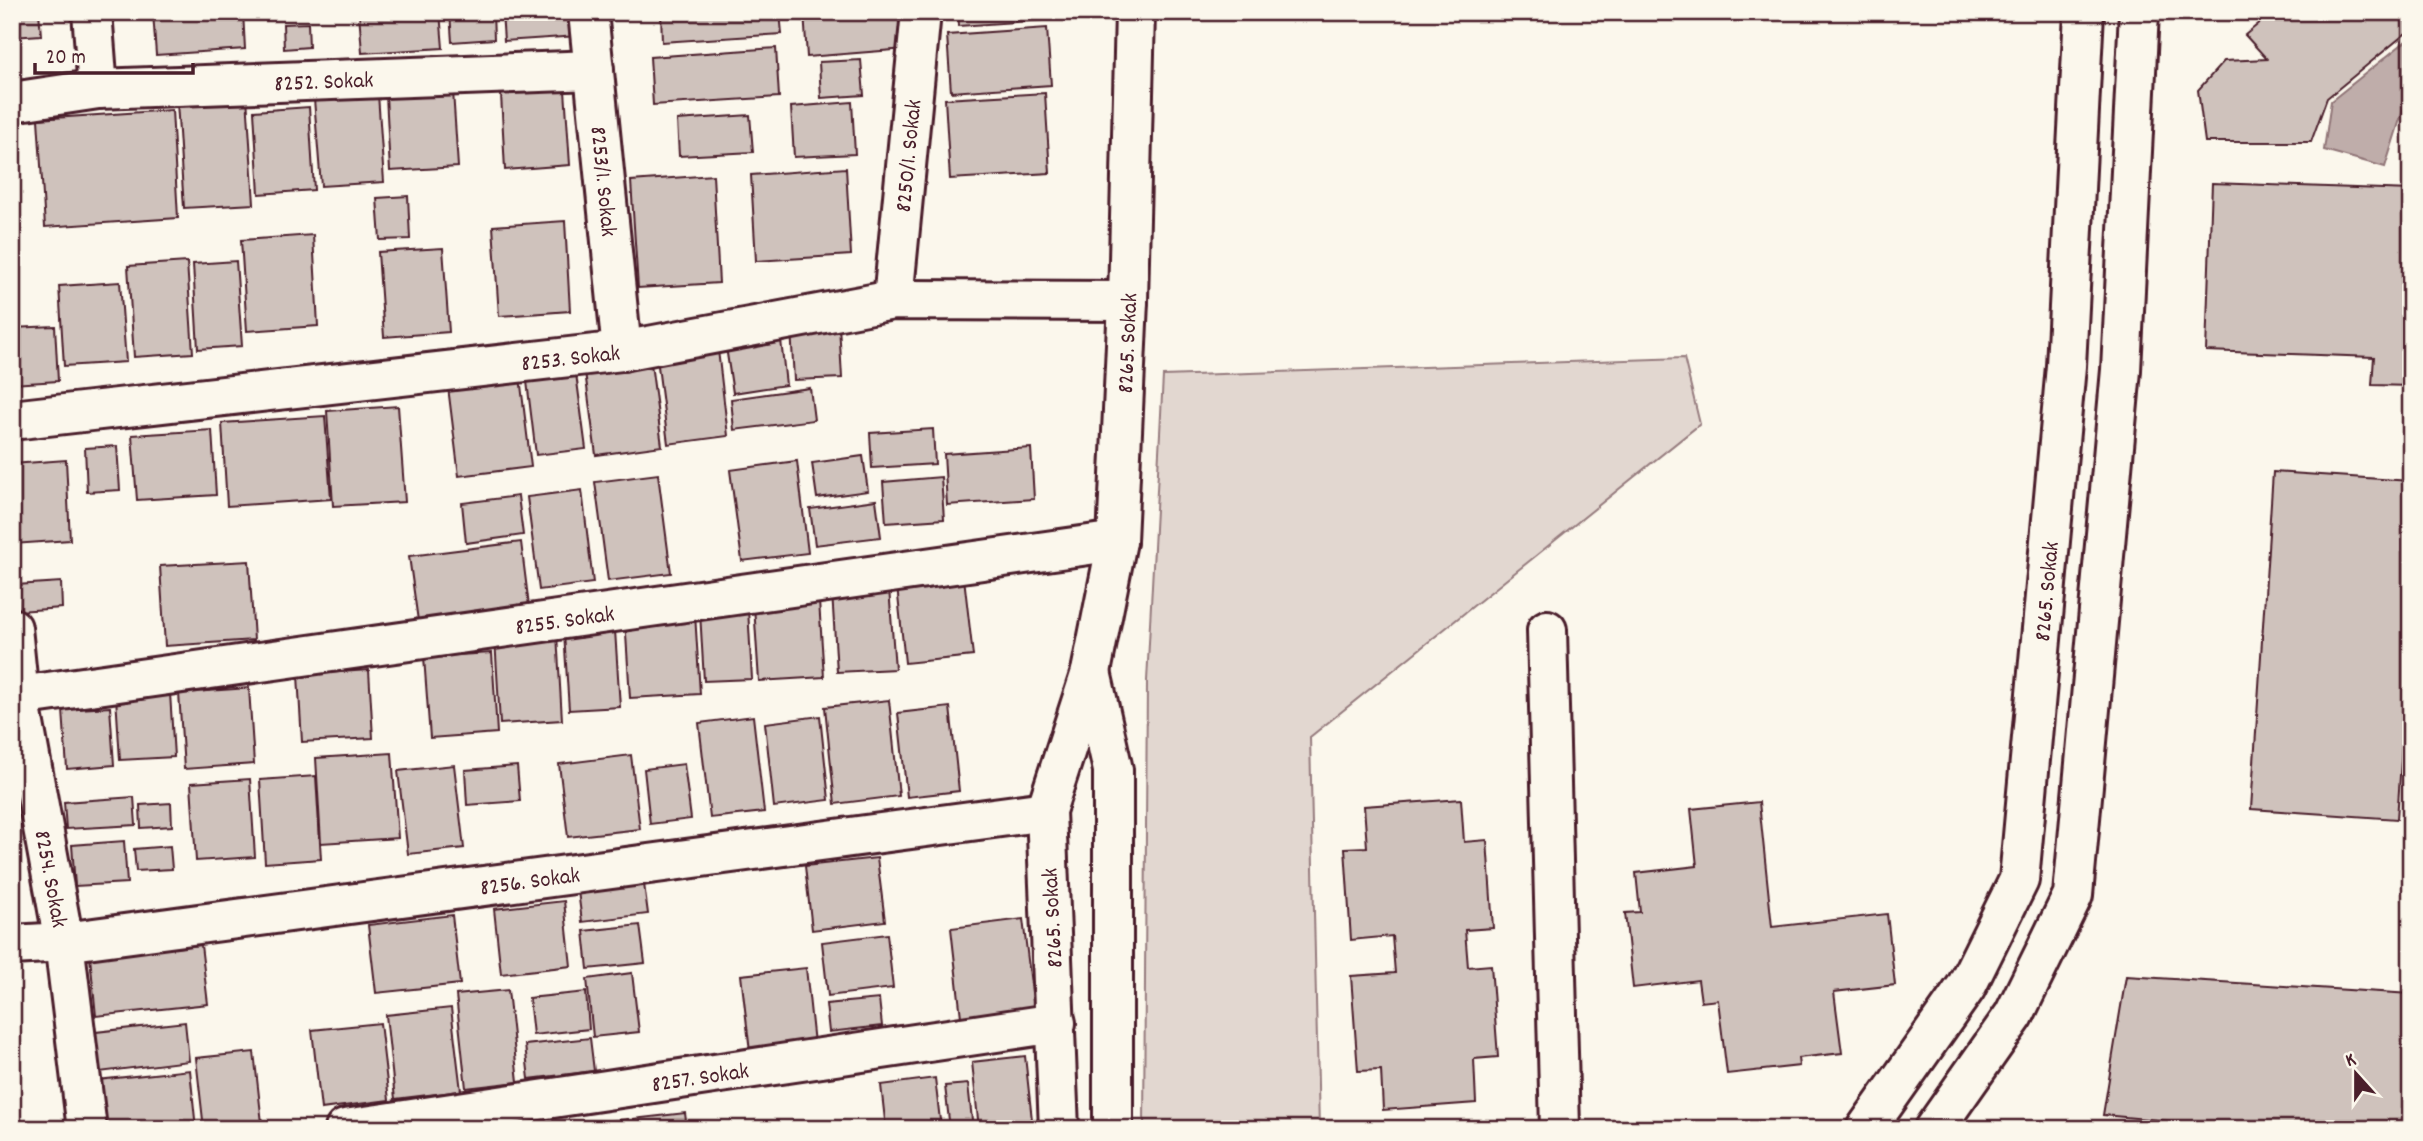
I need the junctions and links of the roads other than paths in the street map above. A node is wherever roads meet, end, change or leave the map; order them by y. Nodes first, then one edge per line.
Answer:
1 (92, 12) edge
2 (588, 12) edge
3 (921, 12) edge
4 (1135, 12) edge
5 (2084, 12) edge
6 (2139, 12) edge
7 (594, 70) junction
8 (98, 89) junction
9 (12, 102) edge
10 (893, 300) junction
11 (1128, 301) junction
12 (622, 351) junction
13 (12, 420) edge
14 (1117, 541) junction
15 (12, 628) edge
16 (1547, 630) dead end
17 (1091, 672) junction
18 (16, 697) edge
19 (1046, 811) junction
20 (64, 942) junction
21 (12, 945) edge
22 (1056, 1023) junction
23 (87, 1129) edge
24 (345, 1129) edge
25 (1059, 1129) edge
26 (1113, 1129) edge
27 (1560, 1129) edge
28 (1866, 1129) edge
29 (1934, 1129) edge

1 - 8 street
2 - 7 street, 8253/1. Sokak
3 - 10 street, 8250/1. Sokak
4 - 11 street, 8265. Sokak
5 - 28 street, 8265. Sokak
6 - 29 street
7 - 8 street, 8252. Sokak
7 - 12 street, 8253/1. Sokak
8 - 9 street, 8252. Sokak
10 - 11 street, 8253. Sokak
10 - 12 street, 8253. Sokak
11 - 14 street, 8265. Sokak
12 - 13 street, 8253. Sokak
14 - 17 street, 8265. Sokak
14 - 18 street, 8255. Sokak
15 - 18 street, 8254. Sokak
16 - 27 street
17 - 19 street, 8265. Sokak
17 - 26 street, 8265. Sokak
18 - 20 street, 8254. Sokak
19 - 20 street, 8256. Sokak
19 - 22 street, 8265. Sokak
20 - 21 street, 8256. Sokak
20 - 23 street, 8254. Sokak
22 - 24 street, 8257. Sokak
22 - 25 street, 8265. Sokak

